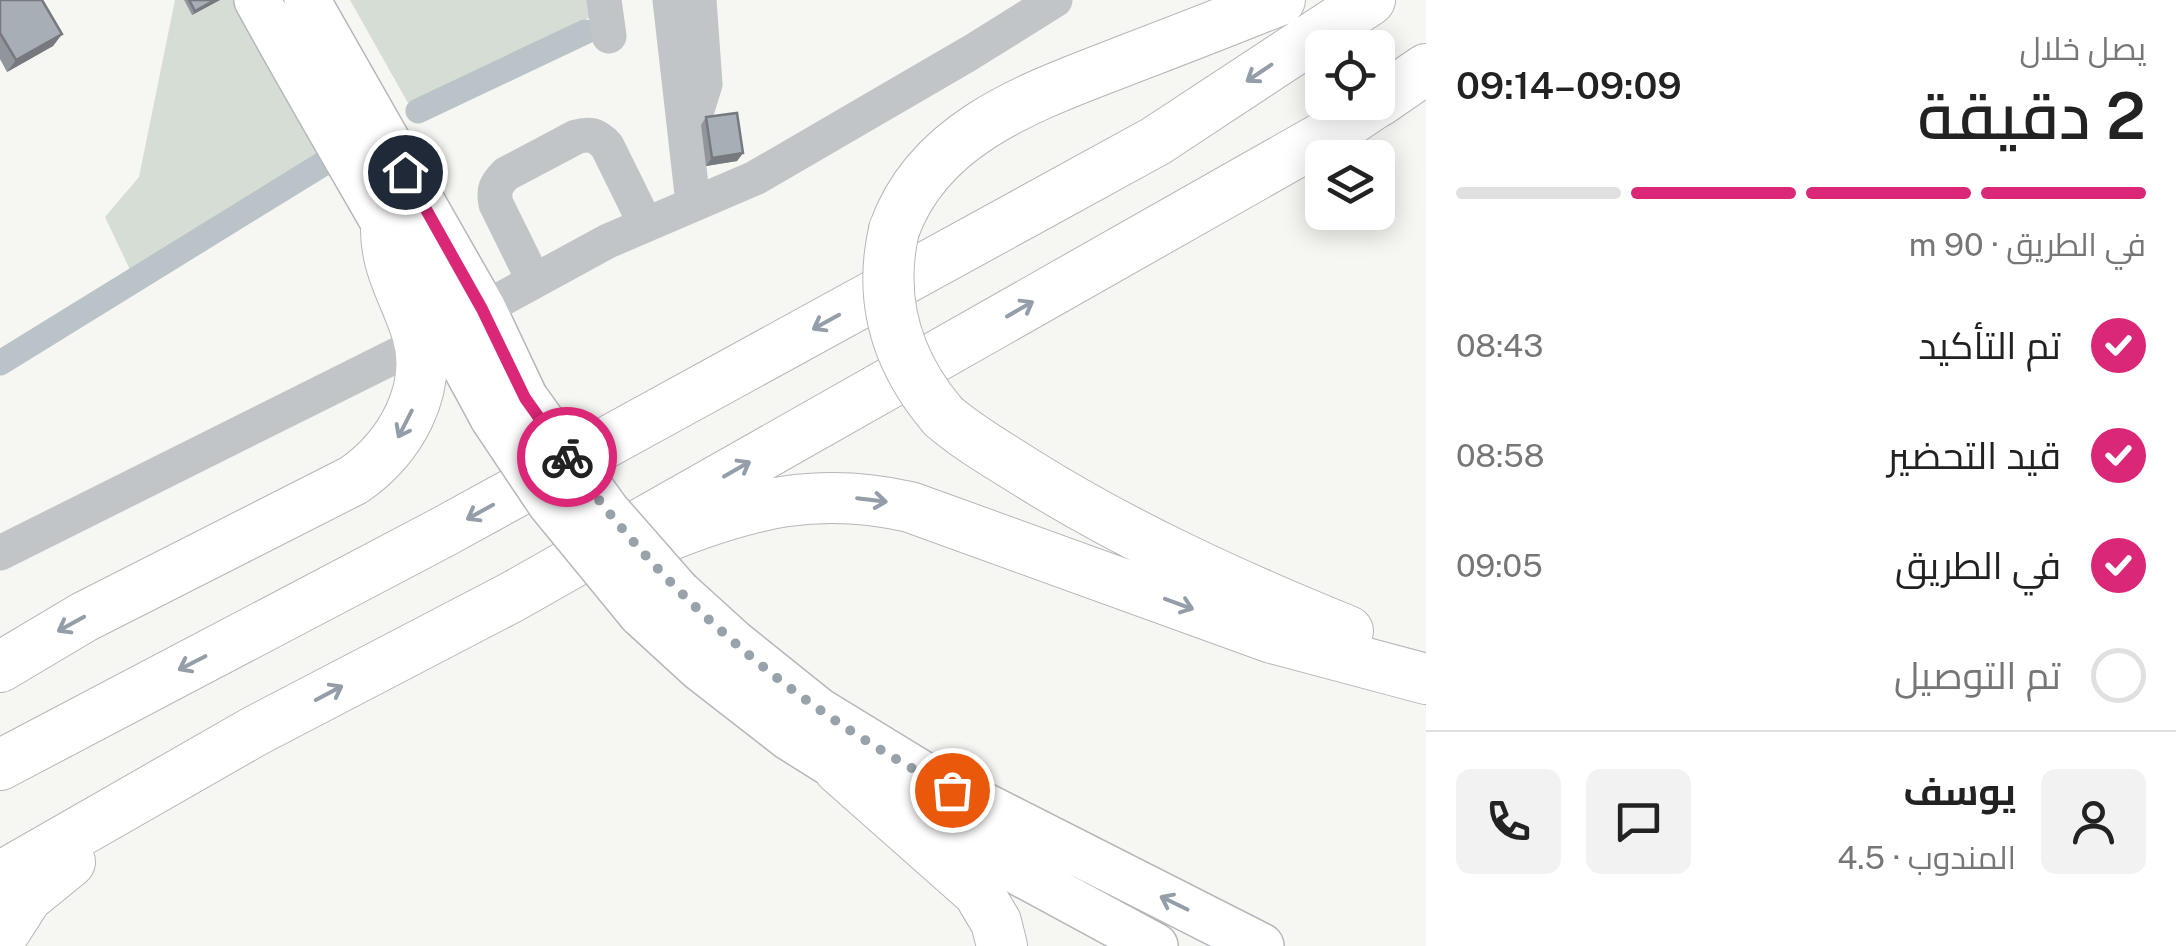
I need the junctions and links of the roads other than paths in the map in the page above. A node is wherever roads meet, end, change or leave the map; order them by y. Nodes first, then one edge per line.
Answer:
1 (308, 0) edge
2 (604, 0) edge
3 (670, 0) edge
4 (699, 0) edge
5 (1055, 0) edge
6 (1280, 0) edge
7 (1370, 0) edge
8 (267, 4) edge
9 (608, 36) dead end
10 (1426, 70) edge
11 (1395, 90) edge
12 (1350, 120) edge
13 (688, 140) junction
14 (693, 203) junction
15 (645, 223) junction
16 (386, 230) joint
17 (534, 281) junction
18 (449, 327) junction
19 (0, 554) edge
20 (512, 597) junction
21 (659, 603) junction
22 (1426, 656) edge
23 (0, 667) edge
24 (1426, 679) edge
25 (256, 731) junction
26 (0, 765) edge
27 (839, 769) junction
28 (0, 878) edge
29 (0, 939) edge
30 (1002, 946) edge
31 (1155, 946) edge
32 (1261, 946) edge

1 - 18 main road
2 - 9 street
3 - 13 street
4 - 13 street
5 - 14 street
6 - 22 highway, bridge
7 -> 26 highway
8 - 16 main road
10 - 11 highway
20 -> 12 highway
13 - 14 street
14 - 15 street
15 - 17 street
15 - 17 street
16 - 18 highway
17 - 18 street
18 - 19 street
18 - 21 main road, bridge
18 -> 23 highway
20 -> 24 highway
25 -> 20 highway
21 - 27 main road
32 -> 21 main road
25 - 28 highway
25 - 29 highway
27 - 30 highway
27 - 31 main road

